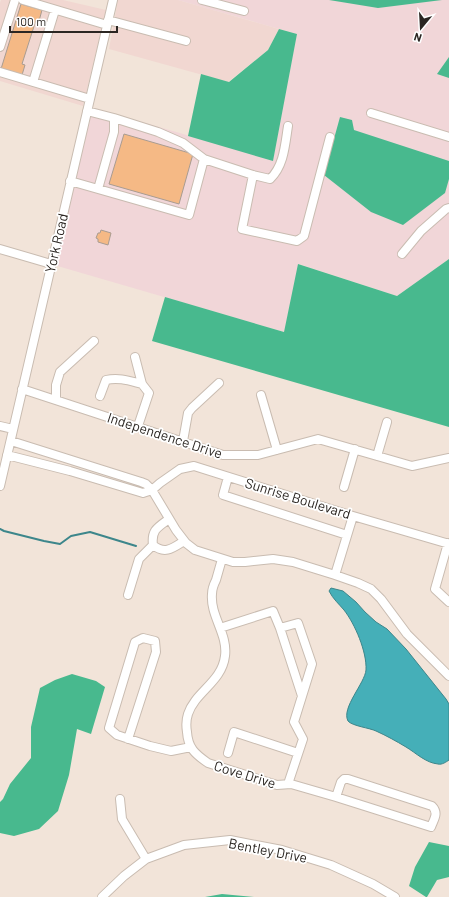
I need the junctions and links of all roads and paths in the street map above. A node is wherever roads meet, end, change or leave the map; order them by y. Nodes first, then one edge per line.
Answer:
1 (15, 0) edge
2 (23, 0) edge
3 (113, 0) edge
4 (202, 0) edge
5 (55, 10) junction
6 (244, 11) dead end
7 (108, 22) junction
8 (186, 41) dead end
9 (0, 47) edge
10 (0, 72) edge
11 (33, 82) junction
12 (90, 99) junction
13 (87, 111) junction
14 (371, 113) dead end
15 (114, 118) junction
16 (288, 126) dead end
17 (330, 137) dead end
18 (449, 137) edge
19 (204, 159) junction
20 (254, 174) junction
21 (70, 181) junction
22 (98, 189) junction
23 (449, 208) edge
24 (0, 249) edge
25 (402, 254) dead end
26 (51, 264) junction
27 (94, 341) dead end
28 (135, 357) dead end
29 (219, 382) dead end
30 (142, 384) junction
31 (22, 389) junction
32 (260, 395) dead end
33 (100, 396) dead end
34 (56, 400) junction
35 (387, 422) dead end
36 (0, 426) edge
37 (138, 426) junction
38 (13, 430) junction
39 (11, 441) junction
40 (183, 441) junction
41 (355, 449) junction
42 (277, 450) junction
43 (7, 455) junction
44 (377, 456) junction
45 (449, 458) edge
46 (228, 477) junction
47 (0, 486) edge
48 (344, 487) dead end
49 (152, 490) junction
50 (353, 516) junction
51 (169, 519) junction
52 (347, 535) junction
53 (184, 541) junction
54 (448, 544) edge
55 (153, 545) junction
56 (222, 559) junction
57 (335, 575) junction
58 (128, 595) dead end
59 (449, 602) edge
60 (220, 628) junction
61 (280, 628) junction
62 (449, 676) edge
63 (302, 696) junction
64 (128, 739) junction
65 (191, 747) junction
66 (228, 753) dead end
67 (298, 753) junction
68 (288, 784) junction
69 (336, 797) junction
70 (120, 799) dead end
71 (146, 859) junction
72 (102, 897) edge
73 (395, 897) edge

1 - 9 street
2 - 5 street
3 - 7 street, York Road
4 - 6 street
5 - 7 street
5 - 11 street
7 - 8 street
7 - 12 street, York Road
10 - 11 street
11 - 12 street
12 - 13 street, York Road
13 - 15 street
13 - 21 street, York Road
14 - 18 street
15 - 19 street
15 - 22 street
16 - 20 street
17 - 20 street
19 - 20 street
19 - 22 street
21 - 22 street
21 - 26 street, York Road
23 - 25 street
24 - 26 street
26 - 31 street, York Road
27 - 34 street
28 - 30 street
29 - 40 street
30 - 33 street
30 - 37 street
31 - 34 street, Independence Drive
31 - 38 street, York Road
32 - 42 street
34 - 37 street, Independence Drive
35 - 44 street
36 - 38 street
37 - 40 street, Independence Drive
38 - 39 street, York Road
39 - 43 street, York Road
39 - 49 street
40 - 42 street, Independence Drive
41 - 42 street, Independence Drive
41 - 44 street, Independence Drive
41 - 48 street
43 - 47 street, York Road
43 - 49 street
44 - 45 street, Independence Drive
46 - 49 street, Sunrise Boulevard
46 - 50 street, Sunrise Boulevard
46 - 52 street
49 - 51 street
50 - 52 street
50 - 54 street, Sunrise Boulevard
51 - 53 street
51 - 55 street
52 - 57 street
53 - 55 street
53 - 56 street
54 - 59 street
55 - 58 street
56 - 57 street
56 - 60 street
57 - 62 street
60 - 61 street
60 - 65 street
61 - 63 street
61 - 63 street
63 - 67 street
64 - 64 street
64 - 65 street
65 - 68 street, Cove Drive
66 - 67 street
67 - 68 street
68 - 69 street, Cove Drive
69 - 69 street, Cove Drive
70 - 71 street
71 - 72 street, Bentley Drive
71 - 73 street, Bentley Drive

